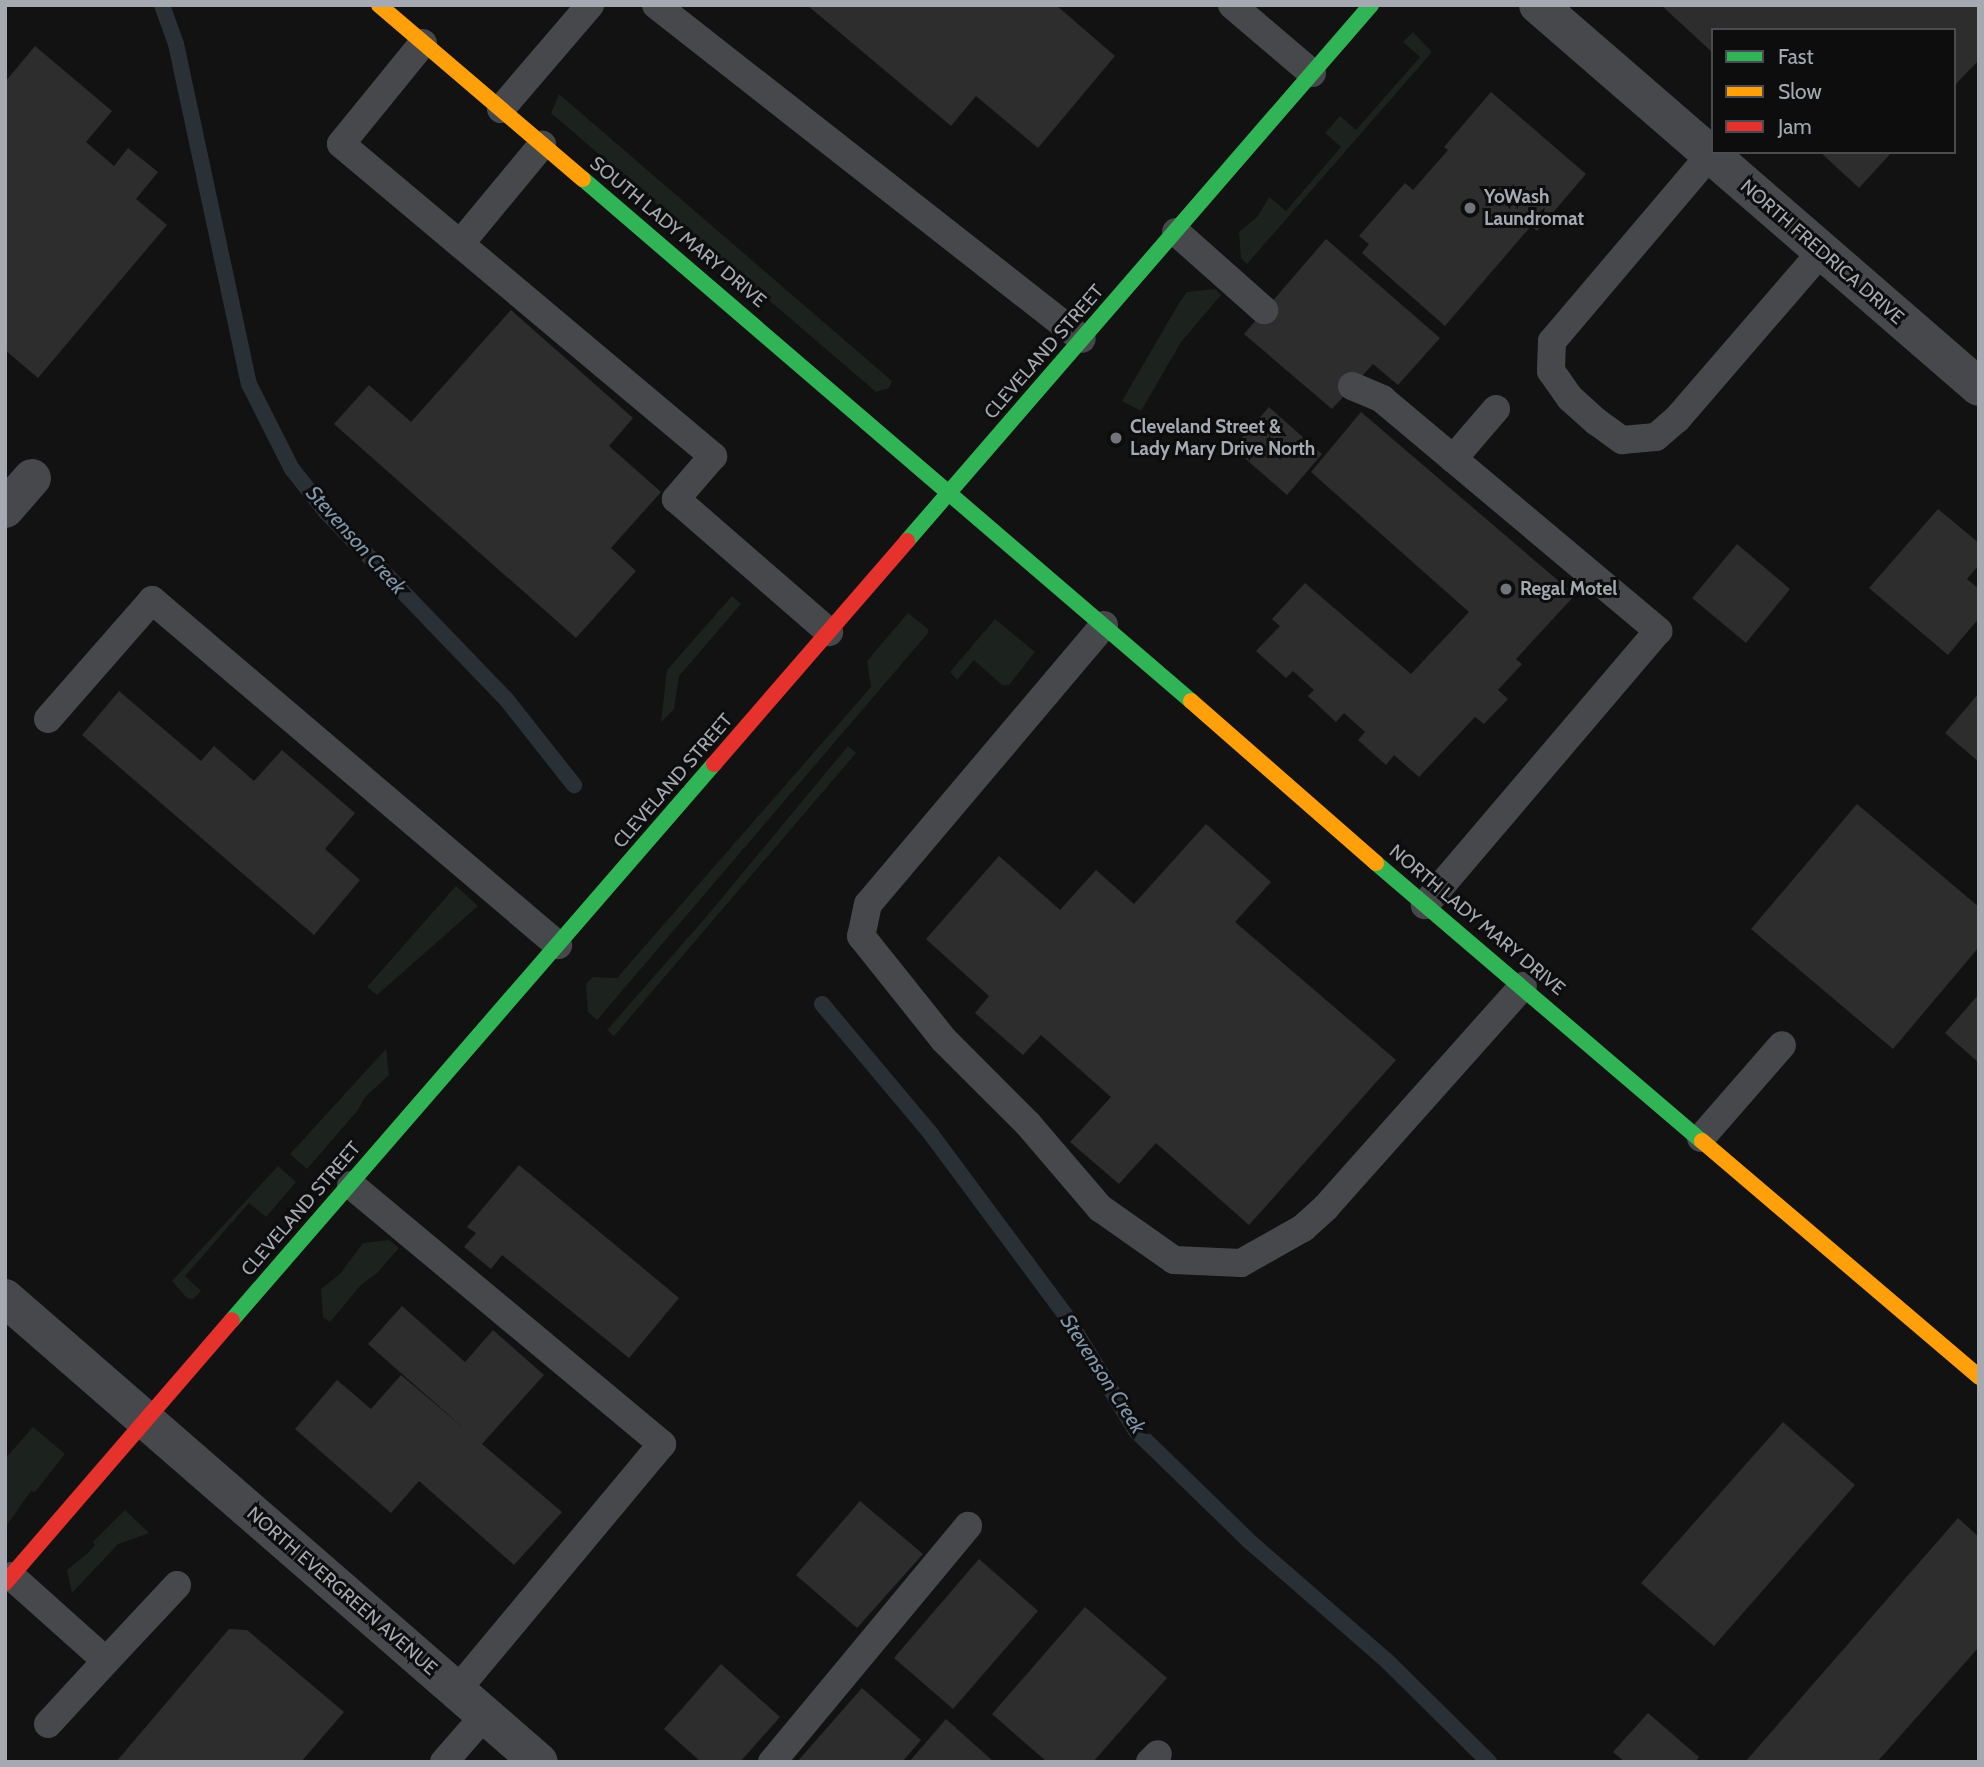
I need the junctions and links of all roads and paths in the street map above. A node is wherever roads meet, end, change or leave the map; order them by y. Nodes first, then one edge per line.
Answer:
1 (379, 5) edge
2 (590, 5) edge
3 (656, 5) edge
4 (1232, 5) edge
5 (1371, 5) edge
6 (1538, 5) edge
7 (423, 43) junction
8 (1312, 73) junction
9 (501, 109) junction
10 (542, 145) junction
11 (1710, 155) junction
12 (1176, 232) junction
13 (460, 244) junction
14 (1821, 252) junction
15 (1264, 310) dead end
16 (1083, 339) junction
17 (1352, 386) dead end
18 (1979, 387) edge
19 (1496, 409) dead end
20 (1454, 460) junction
21 (32, 478) dead end
22 (950, 492) junction
23 (5, 509) edge
24 (1104, 625) junction
25 (829, 632) junction
26 (48, 719) dead end
27 (1425, 905) junction
28 (558, 945) junction
29 (1523, 986) junction
30 (1782, 1045) dead end
31 (1701, 1138) junction
32 (351, 1185) junction
33 (5, 1298) edge
34 (1979, 1377) edge
35 (145, 1420) junction
36 (968, 1526) dead end
37 (8, 1579) edge
38 (177, 1585) dead end
39 (106, 1661) junction
40 (456, 1691) junction
41 (485, 1715) junction
42 (48, 1724) dead end
43 (444, 1762) edge
44 (539, 1762) edge
45 (772, 1762) edge

1 - 7 street, SOUTH LADY MARY DRIVE
2 - 9 lane
3 - 16 lane
4 - 8 lane
5 - 8 street, CLEVELAND STREET
6 - 11 street, NORTH FREDRICA DRIVE
7 - 9 street, SOUTH LADY MARY DRIVE
7 - 13 lane
8 - 12 street, CLEVELAND STREET
9 - 10 street, SOUTH LADY MARY DRIVE
10 - 13 lane
10 - 22 street, SOUTH LADY MARY DRIVE
11 - 14 street, NORTH FREDRICA DRIVE
11 - 14 lane
12 - 15 lane
12 - 16 street, CLEVELAND STREET
13 - 25 lane
14 - 18 street, NORTH FREDRICA DRIVE
16 - 22 street, CLEVELAND STREET
17 - 20 lane
19 - 20 lane
20 - 27 lane
21 - 23 street
22 - 24 street, NORTH LADY MARY DRIVE
22 - 25 street, CLEVELAND STREET
24 - 27 street, NORTH LADY MARY DRIVE
24 - 29 lane
25 - 28 street, CLEVELAND STREET
26 - 28 lane
27 - 29 street, NORTH LADY MARY DRIVE
28 - 32 street, CLEVELAND STREET
29 - 31 street, NORTH LADY MARY DRIVE
30 - 31 lane
31 - 34 street, NORTH LADY MARY DRIVE
32 - 35 street, CLEVELAND STREET
32 - 40 lane
33 - 35 street, NORTH EVERGREEN AVENUE
35 - 37 street, CLEVELAND STREET
35 - 40 street, NORTH EVERGREEN AVENUE
36 - 45 lane
37 - 39 lane
38 - 39 lane
39 - 42 lane
40 - 41 street, NORTH EVERGREEN AVENUE
41 - 43 lane
41 - 44 street, NORTH EVERGREEN AVENUE

